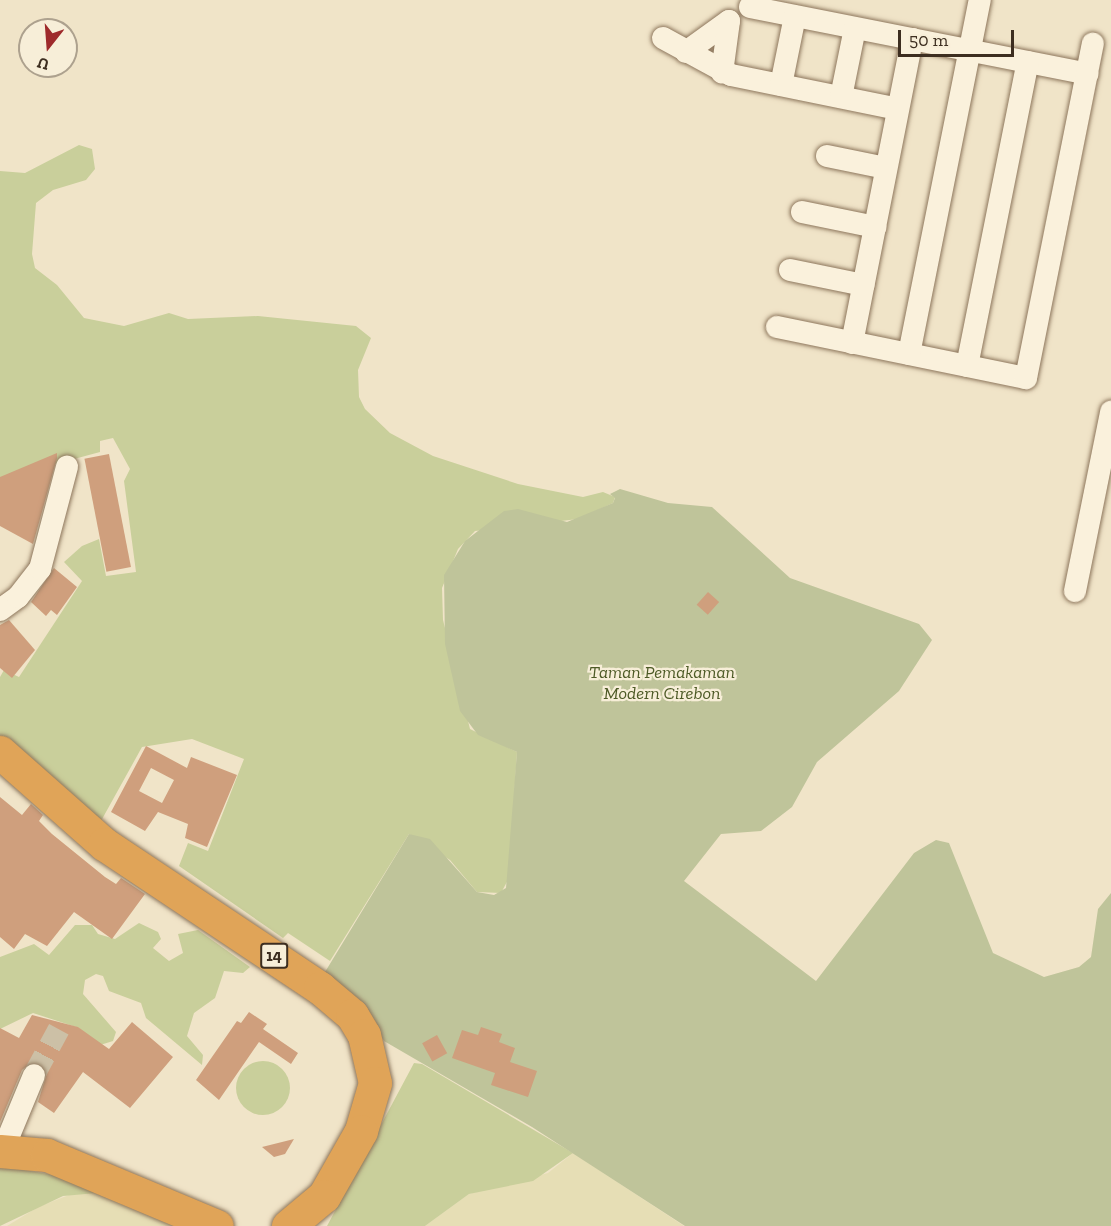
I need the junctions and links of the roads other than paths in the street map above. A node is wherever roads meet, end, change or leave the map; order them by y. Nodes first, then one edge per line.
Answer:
1 (980, 0) edge
2 (750, 7) dead end
3 (795, 16) junction
4 (855, 28) junction
5 (663, 38) dead end
6 (912, 39) junction
7 (1093, 44) dead end
8 (970, 50) junction
9 (686, 52) junction
10 (1028, 62) junction
11 (722, 73) junction
12 (1087, 74) junction
13 (781, 85) junction
14 (841, 97) junction
15 (898, 109) junction
16 (827, 156) dead end
17 (886, 168) junction
18 (802, 212) dead end
19 (875, 226) junction
20 (790, 270) dead end
21 (863, 285) junction
22 (777, 327) dead end
23 (852, 343) junction
24 (909, 354) junction
25 (967, 366) junction
26 (1111, 412) edge
27 (68, 467) dead end
28 (1075, 591) dead end
29 (0, 610) edge
30 (0, 752) edge
31 (34, 1075) tunnel mouth
32 (2, 1151) edge
33 (217, 1226) edge
34 (288, 1226) edge

1 - 8 street
2 - 3 street
3 - 4 street
3 - 13 street
4 - 6 street
4 - 14 street
5 - 9 street
6 - 8 street
6 - 15 street
7 - 12 street
8 - 10 street
8 - 24 street
9 - 11 street
9 - 11 street
10 - 12 street
10 - 25 street
11 - 13 street
12 - 25 street
13 - 14 street
14 - 15 street
15 - 17 street
16 - 17 street
17 - 19 street
18 - 19 street
19 - 21 street
20 - 21 street
21 - 23 street
22 - 23 street
23 - 24 street
24 - 25 street
26 - 28 street
27 - 29 street
30 - 34 highway, 14
31 - 32 street
32 - 33 highway

